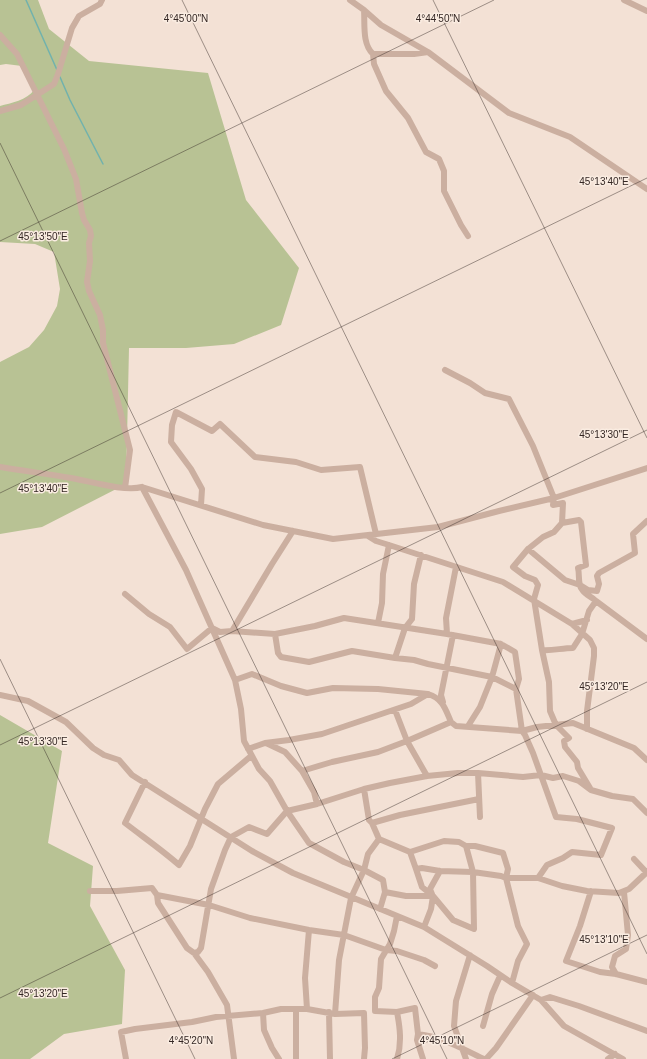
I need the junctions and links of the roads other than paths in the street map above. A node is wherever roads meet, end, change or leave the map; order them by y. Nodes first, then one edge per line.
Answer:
1 (102, 0) edge
2 (350, 0) edge
3 (624, 0) edge
4 (364, 10) junction
5 (647, 11) edge
6 (0, 35) edge
7 (428, 52) junction
8 (374, 54) junction
9 (37, 95) junction
10 (0, 111) edge
11 (647, 189) edge
12 (468, 236) dead end
13 (445, 370) dead end
14 (0, 467) edge
15 (647, 468) edge
16 (142, 487) junction
17 (125, 488) junction
18 (554, 498) junction
19 (201, 505) junction
20 (647, 521) edge
21 (562, 523) junction
22 (645, 526) edge
23 (293, 531) junction
24 (376, 534) junction
25 (368, 536) junction
26 (388, 546) junction
27 (528, 549) junction
28 (421, 554) junction
29 (456, 567) junction
30 (580, 585) junction
31 (124, 594) dead end
32 (534, 600) junction
33 (596, 601) junction
34 (587, 620) junction
35 (378, 623) junction
36 (572, 624) junction
37 (212, 628) junction
38 (405, 628) junction
39 (232, 631) junction
40 (276, 634) junction
41 (450, 634) junction
42 (582, 634) junction
43 (647, 638) edge
44 (501, 644) junction
45 (542, 650) junction
46 (395, 658) junction
47 (446, 667) junction
48 (492, 677) junction
49 (235, 680) junction
50 (516, 689) junction
51 (428, 694) junction
52 (0, 696) edge
53 (444, 706) junction
54 (395, 710) junction
55 (451, 722) junction
56 (556, 725) junction
57 (468, 726) junction
58 (587, 729) junction
59 (522, 731) junction
60 (407, 741) junction
61 (265, 742) junction
62 (248, 749) junction
63 (251, 756) junction
64 (647, 760) edge
65 (302, 771) junction
66 (478, 773) junction
67 (541, 775) junction
68 (427, 776) junction
69 (145, 782) junction
70 (364, 789) junction
71 (591, 790) junction
72 (479, 799) junction
73 (317, 804) junction
74 (287, 811) junction
75 (647, 813) edge
76 (480, 817) dead end
77 (202, 818) junction
78 (372, 823) junction
79 (231, 837) junction
80 (379, 839) junction
81 (466, 846) junction
82 (410, 852) junction
83 (634, 859) dead end
84 (416, 869) junction
85 (364, 870) junction
86 (440, 871) junction
87 (473, 872) junction
88 (647, 873) edge
89 (506, 878) junction
90 (538, 878) junction
91 (90, 891) dead end
92 (591, 891) junction
93 (385, 892) junction
94 (624, 892) junction
95 (157, 895) junction
96 (433, 896) junction
97 (351, 898) junction
98 (209, 905) junction
99 (380, 909) junction
100 (397, 916) junction
101 (424, 927) junction
102 (309, 930) junction
103 (344, 935) junction
104 (386, 950) junction
105 (194, 953) junction
106 (470, 955) junction
107 (435, 966) dead end
108 (616, 974) junction
109 (500, 976) junction
110 (647, 982) edge
111 (512, 983) junction
112 (533, 995) junction
113 (541, 1000) junction
114 (307, 1009) junction
115 (296, 1010) junction
116 (397, 1012) junction
117 (263, 1013) junction
118 (332, 1013) junction
119 (228, 1016) junction
120 (483, 1026) dead end
121 (647, 1031) edge
122 (418, 1034) junction
123 (461, 1048) junction
124 (614, 1054) junction
125 (126, 1059) edge
126 (234, 1059) edge
127 (279, 1059) edge
128 (296, 1059) edge
129 (330, 1059) edge
130 (364, 1059) edge
131 (397, 1059) edge
132 (422, 1059) edge
133 (466, 1059) edge
134 (485, 1059) edge
135 (608, 1059) edge
136 (623, 1059) edge

1 - 9 street
2 - 4 street
3 - 5 street
4 - 7 street
4 - 8 street
6 - 9 street
7 - 8 street
7 - 11 street
8 - 12 street
9 - 10 street
9 - 17 street
13 - 18 street
14 - 17 street
15 - 18 street
16 - 17 street
16 - 19 street
16 - 37 street
18 - 21 street
18 - 24 street
19 - 23 street
19 - 24 street
20 - 22 street
21 - 27 street
21 - 30 street
22 - 30 street
23 - 25 street
23 - 39 street
24 - 25 street
25 - 26 street
26 - 28 street
26 - 35 street
27 - 30 street
27 - 32 street
28 - 29 street
28 - 38 street
29 - 32 street
29 - 41 street
30 - 33 street
31 - 37 street
32 - 36 street
32 - 45 street
33 - 34 street
33 - 43 street
34 - 36 street
34 - 42 street
35 - 38 street
35 - 40 street
36 - 42 street
37 - 39 street
37 - 49 street
38 - 41 street
38 - 46 street
39 - 40 street
40 - 46 street
41 - 44 street
41 - 47 street
42 - 45 street
42 - 58 street
44 - 48 street
44 - 50 street
45 - 56 street
46 - 47 street
47 - 48 street
47 - 53 street
48 - 50 street
48 - 57 street
49 - 51 street
49 - 62 street
50 - 59 street
51 - 53 street
51 - 54 street
52 - 69 street
53 - 55 street
54 - 60 street
54 - 61 street
55 - 57 street
55 - 60 street
56 - 58 street
56 - 59 street
56 - 71 street
57 - 59 street
58 - 64 street
59 - 67 street
60 - 65 street
60 - 68 street
61 - 62 street
61 - 65 street
62 - 63 street
63 - 74 street
63 - 77 street
65 - 73 street
66 - 67 street
66 - 68 street
66 - 72 street
67 - 71 street
67 - 90 street
68 - 70 street
69 - 77 street
69 - 77 street
70 - 73 street
70 - 78 street
71 - 75 street
72 - 76 street
72 - 78 street
73 - 74 street
74 - 79 street
74 - 85 street
77 - 79 street
78 - 80 street
79 - 97 street
79 - 98 street
80 - 82 street
80 - 85 street
81 - 82 street
81 - 87 street
81 - 89 street
82 - 84 street
83 - 88 street
84 - 86 street
84 - 96 street
85 - 93 street
85 - 97 street
86 - 87 street
86 - 96 street
87 - 89 street
87 - 96 street
88 - 94 street
89 - 90 street
89 - 111 street
90 - 92 street
91 - 95 street
92 - 94 street
92 - 108 street
93 - 96 street
93 - 99 street
94 - 108 street
95 - 98 street
95 - 105 street
96 - 101 street
97 - 99 street
97 - 103 street
98 - 102 street
98 - 105 street
99 - 100 street
100 - 101 street
100 - 104 street
101 - 106 street
102 - 103 street
102 - 114 street
103 - 104 street
103 - 118 street
104 - 107 street
104 - 116 street
105 - 119 street
106 - 109 street
106 - 123 street
108 - 110 street
109 - 111 street
109 - 120 street
111 - 112 street
112 - 113 street
112 - 134 street
113 - 121 street
113 - 124 street
114 - 115 street
114 - 118 street
115 - 117 street
115 - 128 street
116 - 122 street
116 - 131 street
117 - 119 street
117 - 127 street
118 - 129 street
118 - 130 street
119 - 125 street
119 - 126 street
122 - 123 street
122 - 132 street
123 - 133 street
123 - 134 street
124 - 135 street
124 - 136 street

